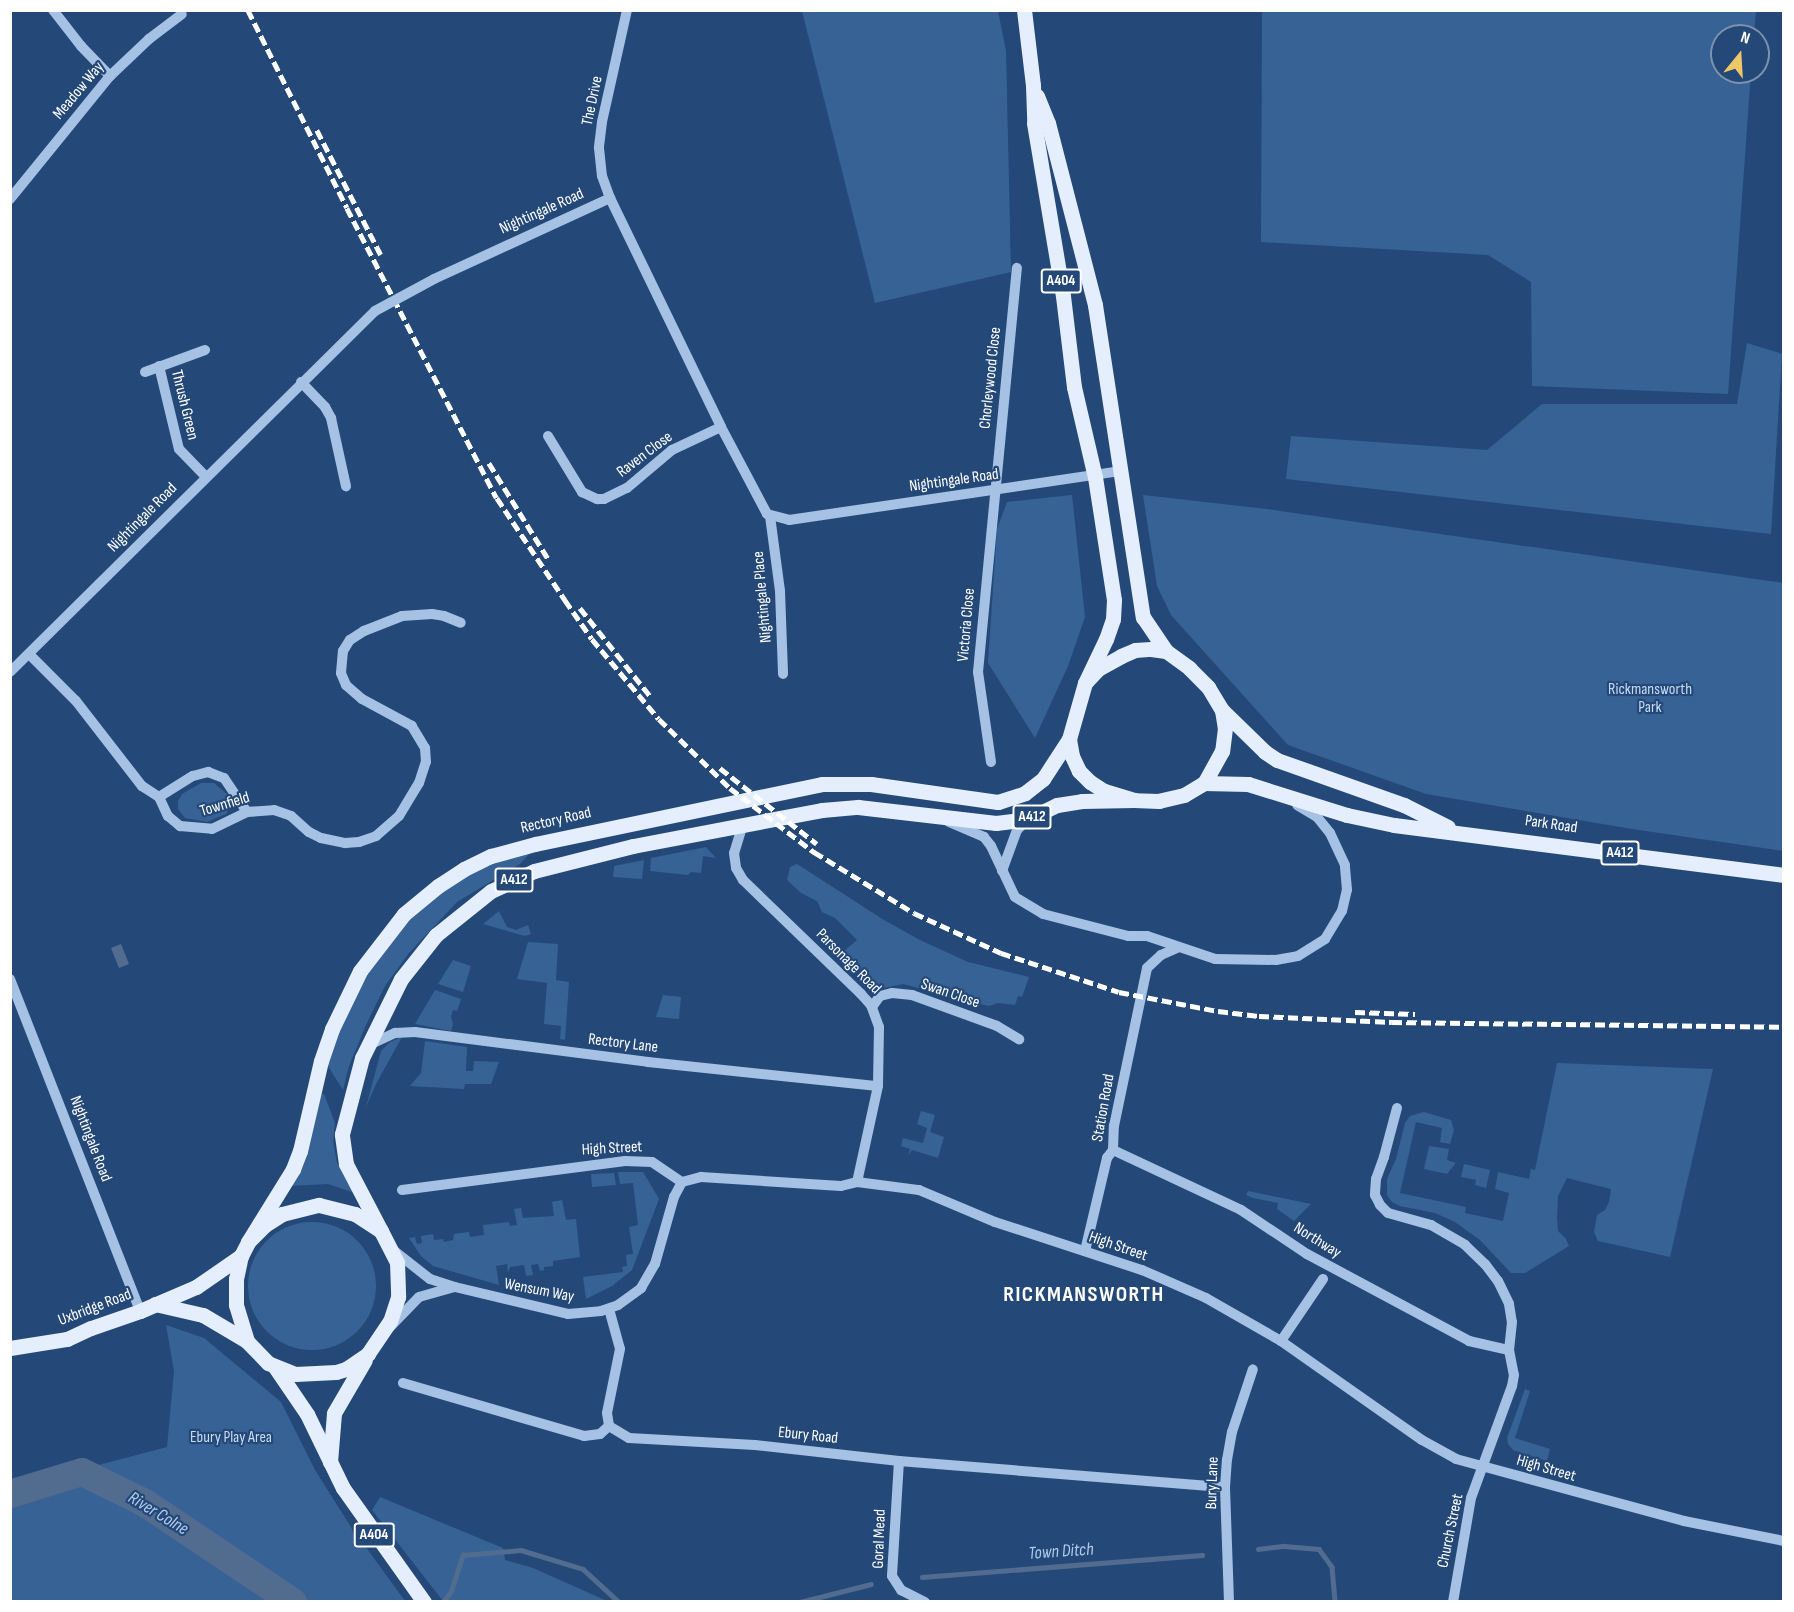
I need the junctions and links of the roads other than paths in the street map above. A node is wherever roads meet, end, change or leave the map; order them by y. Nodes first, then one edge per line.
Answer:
1 (53, 10) edge
2 (627, 10) edge
3 (1024, 10) edge
4 (182, 14) dead end
5 (110, 76) junction
6 (1033, 85) junction
7 (610, 198) junction
8 (10, 199) edge
9 (1017, 268) dead end
10 (205, 350) dead end
11 (159, 366) junction
12 (145, 372) dead end
13 (301, 382) junction
14 (721, 427) junction
15 (548, 436) dead end
16 (1121, 471) junction
17 (206, 477) junction
18 (1095, 477) junction
19 (346, 486) dead end
20 (995, 491) junction
21 (770, 516) junction
22 (461, 623) dead end
23 (1166, 651) junction
24 (29, 654) junction
25 (10, 672) edge
26 (783, 674) dead end
27 (1085, 683) junction
28 (1222, 710) junction
29 (1069, 739) junction
30 (991, 762) dead end
31 (1204, 783) junction
32 (1260, 788) junction
33 (159, 797) junction
34 (1134, 800) junction
35 (247, 812) junction
36 (929, 814) junction
37 (1028, 819) junction
38 (743, 824) junction
39 (1456, 831) junction
40 (1002, 871) junction
41 (1784, 875) edge
42 (1177, 948) junction
43 (10, 979) edge
44 (872, 1007) junction
45 (1019, 1039) dead end
46 (368, 1046) junction
47 (878, 1086) junction
48 (1397, 1108) dead end
49 (1113, 1150) junction
50 (682, 1182) junction
51 (857, 1182) junction
52 (402, 1190) dead end
53 (381, 1231) junction
54 (244, 1249) junction
55 (392, 1249) junction
56 (1084, 1251) junction
57 (1323, 1279) dead end
58 (455, 1287) junction
59 (155, 1304) junction
60 (609, 1309) junction
61 (140, 1311) junction
62 (384, 1334) junction
63 (247, 1341) junction
64 (1281, 1341) junction
65 (10, 1348) edge
66 (1509, 1350) junction
67 (368, 1354) junction
68 (275, 1367) junction
69 (1253, 1369) dead end
70 (403, 1383) dead end
71 (609, 1426) junction
72 (899, 1461) junction
73 (330, 1464) junction
74 (1483, 1468) junction
75 (1225, 1487) junction
76 (1784, 1541) edge
77 (424, 1602) edge
78 (925, 1602) edge
79 (1229, 1602) edge
80 (1453, 1602) edge

1 - 5 street
2 - 7 street, The Drive
3 - 6 main road, A404
4 - 5 street, Meadow Way
5 - 8 street, Meadow Way
6 - 16 main road, A404
6 - 18 main road, A404
7 - 13 street, Nightingale Road, bridge
7 - 14 street, Nightingale Road
9 - 20 street, Chorleywood Close
10 - 11 street, Thrush Green
11 - 12 street, Thrush Green
11 - 17 street, Thrush Green
13 - 17 street, Nightingale Road
13 - 19 street
14 - 15 street, Raven Close
14 - 21 street, Nightingale Road
16 - 18 street, Nightingale Road
16 - 23 main road, A404
17 - 24 street, Nightingale Road
18 - 20 street, Nightingale Road
18 - 27 main road, A404
20 - 21 street, Nightingale Road
20 - 30 street, Victoria Close
21 - 26 street, Nightingale Place
22 - 35 street, Townfield
23 - 27 main road
23 - 28 main road
24 - 25 street, Nightingale Road
24 - 33 street, Townfield
27 - 29 main road
28 - 31 main road
28 - 39 main road, Park Road / A412
29 - 34 main road
29 - 54 main road, Rectory Road / A412
31 - 32 main road, Park Road / A412
31 - 34 main road
32 - 39 main road, Park Road / A412
32 - 42 street
33 - 35 street, Townfield
33 - 35 street
34 - 37 main road, A412
36 - 37 main road, A412
36 - 38 main road, A412
36 - 40 street
37 - 40 street
38 - 44 street, Parsonage Road
38 - 46 main road, A412
39 - 41 main road, Park Road / A412
40 - 42 street
42 - 49 street, Station Road
43 - 61 street, Nightingale Road
44 - 45 street, Swan Close
44 - 47 street, Parsonage Road
46 - 47 street, Rectory Lane
46 - 53 main road, A412
47 - 51 street, Parsonage Road
48 - 66 street
49 - 56 street, Station Road
49 - 66 street, Northway
50 - 51 street, High Street
50 - 52 street, High Street
50 - 60 street, Wensum Way
51 - 56 street, High Street
53 - 54 main road
53 - 55 main road
54 - 59 main road, A412
54 - 63 main road
55 - 58 street, Wensum Way
55 - 62 main road
56 - 64 street, High Street
57 - 64 street
58 - 60 street, Wensum Way
58 - 62 street, Wensum Way
59 - 61 main road, Uxbridge Road / A412
59 - 63 main road
60 - 71 street
61 - 65 main road, Uxbridge Road / A412
62 - 67 main road
63 - 68 main road
64 - 74 street, High Street
66 - 74 street
67 - 68 main road
67 - 73 main road
68 - 73 main road, A404
69 - 75 street, Bury Lane
70 - 71 street
71 - 72 street, Ebury Road
72 - 75 street, Ebury Road
72 - 78 street, Goral Mead
73 - 77 main road, A404
74 - 76 street, High Street
74 - 80 street, Church Street
75 - 79 street, Bury Lane

